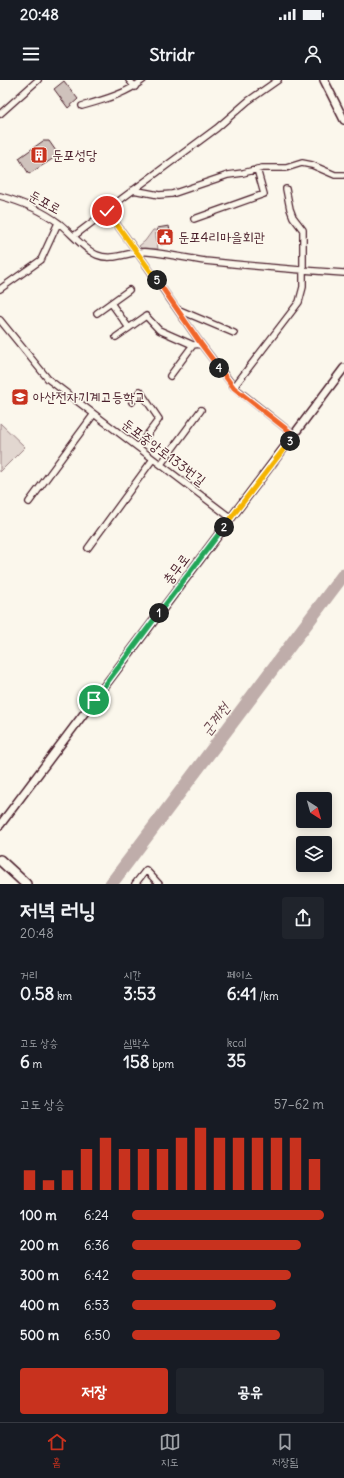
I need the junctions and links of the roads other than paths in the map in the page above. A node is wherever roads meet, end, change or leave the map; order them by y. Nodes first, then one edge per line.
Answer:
1 (38, 80) edge
2 (129, 80) edge
3 (143, 80) edge
4 (278, 80) edge
5 (324, 80) edge
6 (135, 87) junction
7 (82, 106) dead end
8 (0, 114) edge
9 (344, 120) edge
10 (257, 169) junction
11 (344, 175) edge
12 (133, 190) junction
13 (286, 190) dead end
14 (0, 196) edge
15 (107, 211) junction
16 (194, 219) dead end
17 (58, 223) junction
18 (74, 236) junction
19 (137, 252) junction
20 (302, 271) junction
21 (344, 273) edge
22 (0, 289) edge
23 (129, 290) dead end
24 (111, 303) junction
25 (176, 309) junction
26 (97, 313) dead end
27 (0, 320) edge
28 (129, 328) junction
29 (234, 334) dead end
30 (116, 337) dead end
31 (201, 344) junction
32 (193, 345) junction
33 (344, 368) edge
34 (170, 376) dead end
35 (234, 388) junction
36 (132, 402) dead end
37 (201, 410) dead end
38 (94, 414) junction
39 (294, 435) junction
40 (138, 447) junction
41 (153, 459) junction
42 (161, 464) junction
43 (29, 502) dead end
44 (231, 518) junction
45 (88, 548) dead end
46 (0, 825) edge
47 (0, 860) edge
48 (26, 884) edge
49 (135, 884) edge
50 (159, 884) edge

1 - 8 street
2 - 6 street
3 - 6 street
4 - 12 street
5 - 9 street
6 - 7 street
10 - 11 street
10 - 12 street
10 - 16 street
12 - 15 street
13 - 20 street
14 - 17 street, 둔포로
15 - 18 street
15 - 19 street
17 - 18 street, 둔포로
17 - 22 street
18 - 19 street, 둔포로
19 - 20 street, 둔포로
19 - 25 street
20 - 21 street, 둔포로
20 - 35 street
23 - 24 street
24 - 26 street
24 - 28 street
25 - 29 street
25 - 31 street
27 - 38 street, 둔포중앙로133번길
28 - 30 street
28 - 32 street
31 - 32 street
31 - 35 street
32 - 34 street
33 - 39 street, 충무로
35 - 39 street
36 - 40 street
37 - 42 street
38 - 40 street, 둔포중앙로133번길
38 - 43 street
39 - 44 street, 충무로
40 - 41 street, 둔포중앙로133번길
41 - 42 street, 둔포중앙로133번길
41 - 45 street
42 - 44 street, 둔포중앙로133번길
44 - 46 street, 충무로
47 - 48 highway
49 - 50 street

